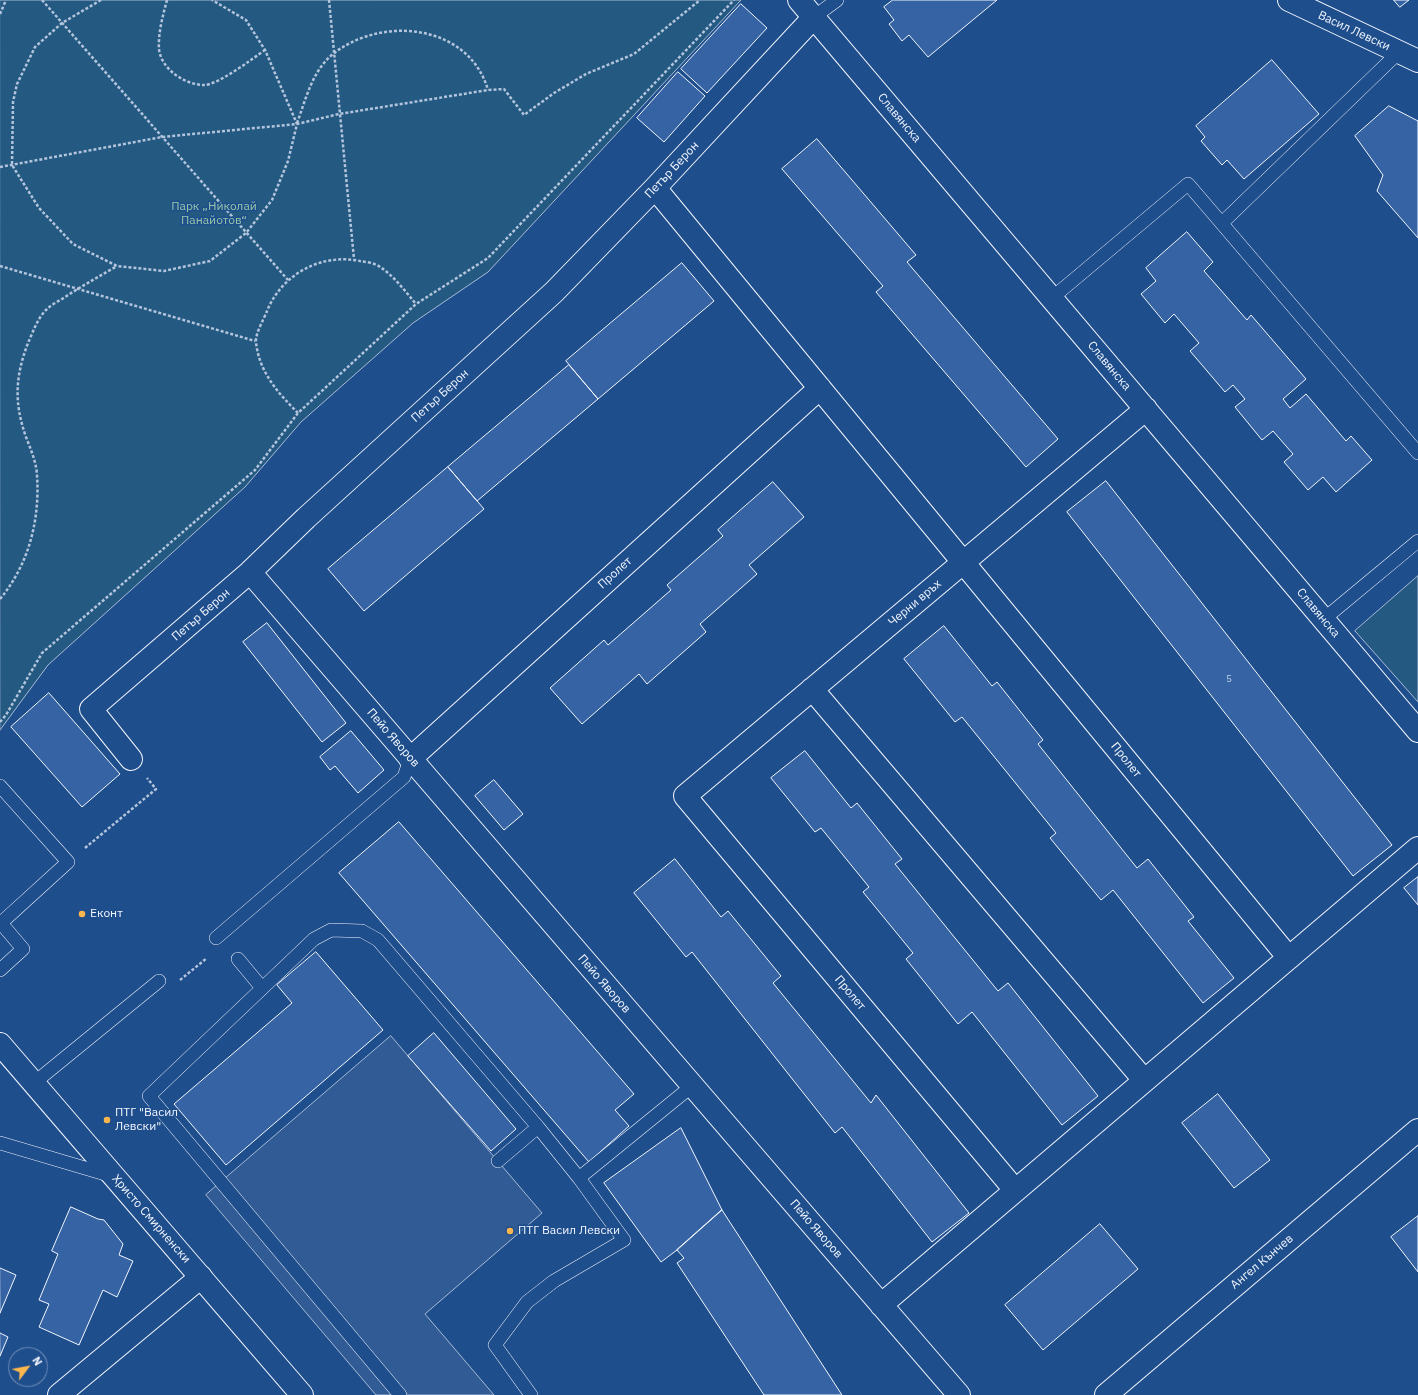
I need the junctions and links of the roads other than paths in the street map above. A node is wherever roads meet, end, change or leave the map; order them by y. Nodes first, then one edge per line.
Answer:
1 (799, 0) edge
2 (837, 0) edge
3 (1289, 0) edge
4 (814, 17) junction
5 (1399, 52) junction
6 (1418, 61) edge
7 (655, 188) junction
8 (1223, 222) junction
9 (1052, 298) junction
10 (820, 388) junction
11 (1146, 409) junction
12 (1418, 453) edge
13 (1418, 541) edge
14 (964, 562) junction
15 (250, 572) junction
16 (1324, 619) junction
17 (812, 689) junction
18 (1418, 731) edge
19 (131, 759) road end
20 (410, 759) junction
21 (0, 786) edge
22 (685, 796) joint
23 (1418, 848) edge
24 (0, 923) edge
25 (216, 938) dead end
26 (1289, 958) junction
27 (238, 960) dead end
28 (0, 970) edge
29 (159, 981) dead end
30 (262, 988) junction
31 (0, 1044) edge
32 (1144, 1080) junction
33 (34, 1083) junction
34 (692, 1086) junction
35 (538, 1127) junction
36 (1418, 1130) edge
37 (0, 1143) edge
38 (498, 1161) dead end
39 (115, 1177) junction
40 (579, 1178) junction
41 (1015, 1190) junction
42 (201, 1277) junction
43 (881, 1305) junction
44 (59, 1395) edge
45 (302, 1395) edge
46 (400, 1395) edge
47 (531, 1395) edge
48 (959, 1395) edge
49 (1106, 1395) edge

1 - 4 street, Славянска
2 - 4 lane
3 - 5 street, Васил Левски
4 - 7 street, Петър Берон
4 - 9 street, Славянска
5 - 6 street, Васил Левски
5 - 8 lane
7 - 10 street
7 - 15 street, Петър Берон
8 - 9 lane
8 - 12 lane
9 - 11 street, Славянска
10 - 14 street
10 - 20 street, Пролет
11 - 14 street, Черни връх
11 - 16 street, Славянска
13 - 16 lane
14 - 17 street, Черни връх
14 - 26 street, Пролет
15 - 19 street, Петър Берон
15 - 20 street, Пейо Яворов
16 - 18 street, Славянска
17 - 22 street, Черни връх
17 - 32 street
20 - 25 lane
20 - 34 street, Пейо Яворов
21 - 24 lane
22 - 41 street, Пролет
23 - 26 street
24 - 28 lane
26 - 32 street
27 - 30 lane
29 - 33 lane
30 - 35 lane
30 - 46 lane
31 - 33 street, Христо Смирненски
32 - 41 street
33 - 39 street, Христо Смирненски
34 - 40 lane
34 - 43 street, Пейо Яворов
35 - 38 lane
35 - 40 lane
36 - 49 street, Ангел Кънчев
37 - 39 lane
39 - 42 street, Христо Смирненски
40 - 47 lane
41 - 43 street
42 - 44 street
42 - 45 street, Христо Смирненски
43 - 48 street, Пейо Яворов

